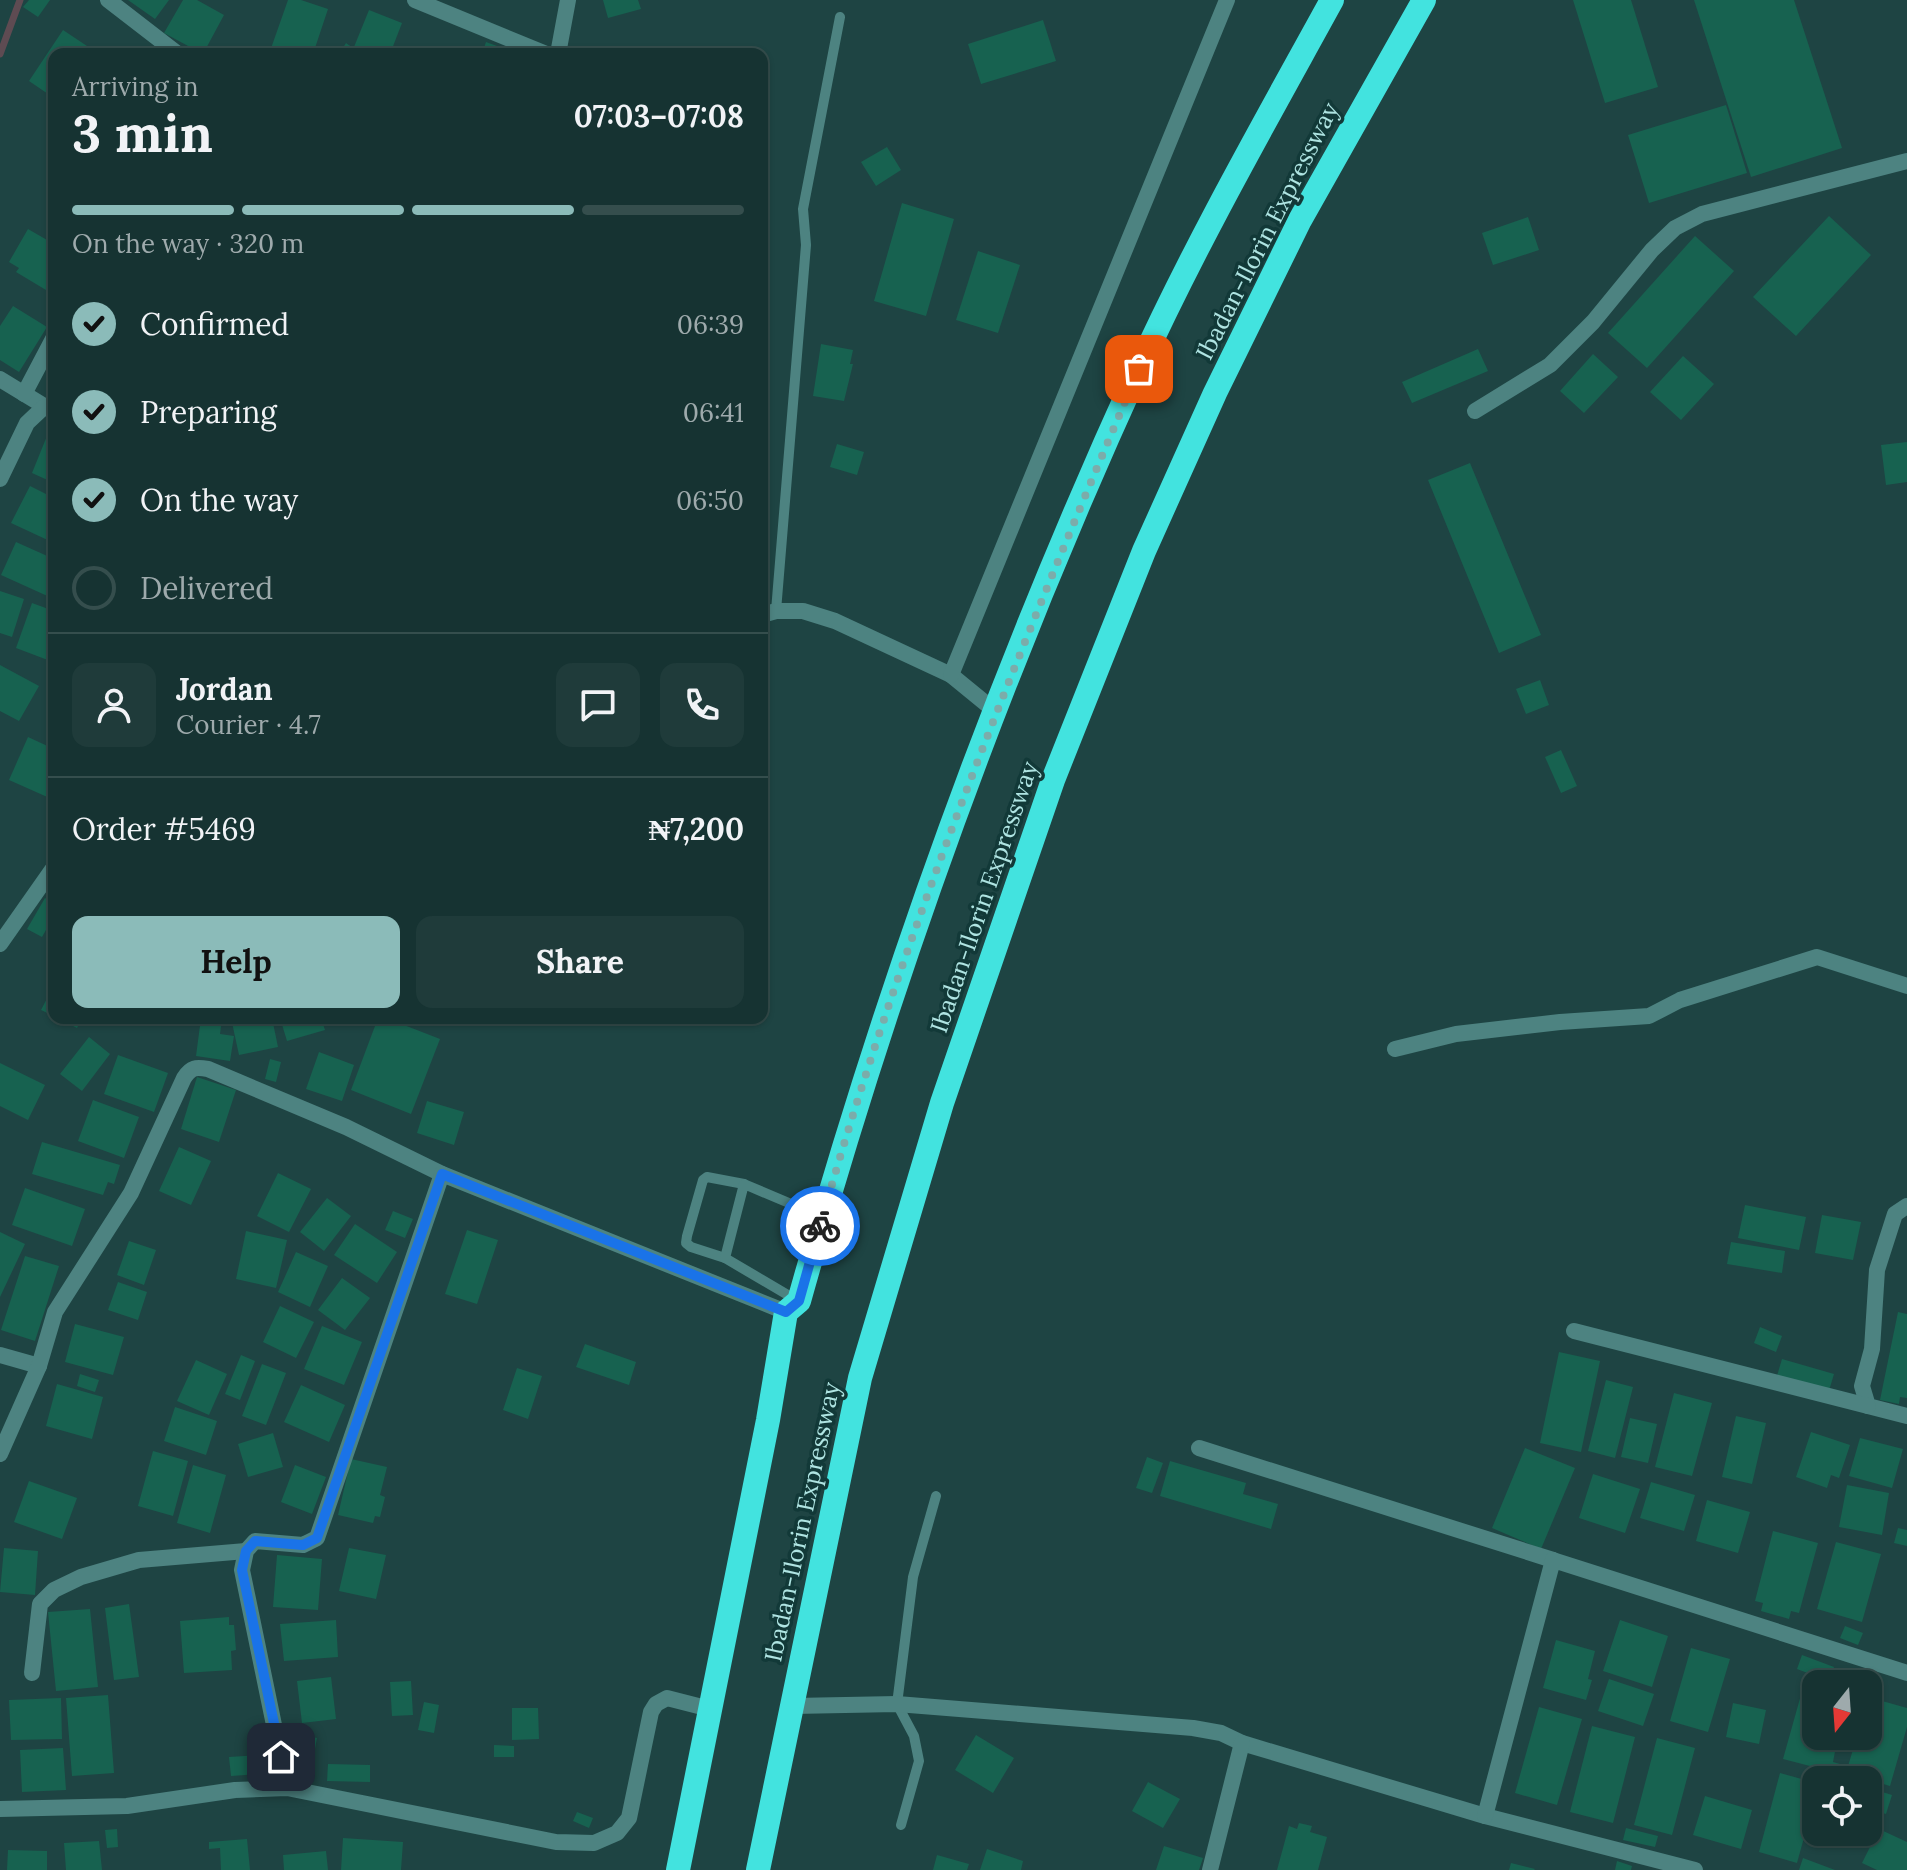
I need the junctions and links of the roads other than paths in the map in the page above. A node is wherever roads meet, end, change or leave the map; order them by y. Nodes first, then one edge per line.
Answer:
1 (108, 0) edge
2 (415, 0) edge
3 (568, 0) edge
4 (1227, 0) edge
5 (1332, 0) edge
6 (1424, 0) edge
7 (840, 17) dead end
8 (170, 48) edge
9 (531, 48) edge
10 (559, 48) edge
11 (1907, 161) edge
12 (48, 348) edge
13 (0, 379) edge
14 (24, 394) junction
15 (48, 409) edge
16 (48, 411) edge
17 (1475, 411) dead end
18 (0, 479) edge
19 (769, 613) edge
20 (951, 675) junction
21 (995, 711) junction
22 (48, 876) edge
23 (0, 944) edge
24 (1907, 986) edge
25 (1395, 1049) dead end
26 (442, 1174) junction
27 (744, 1184) junction
28 (1907, 1206) edge
29 (822, 1217) junction
30 (725, 1258) junction
31 (792, 1306) junction
32 (1574, 1331) dead end
33 (0, 1355) edge
34 (39, 1366) junction
35 (1868, 1406) junction
36 (1907, 1416) edge
37 (1199, 1448) dead end
38 (0, 1454) edge
39 (936, 1496) dead end
40 (246, 1551) junction
41 (1553, 1560) junction
42 (32, 1673) dead end
43 (1907, 1673) edge
44 (897, 1704) junction
45 (793, 1706) junction
46 (710, 1709) junction
47 (1242, 1743) junction
48 (287, 1788) junction
49 (0, 1809) edge
50 (1485, 1816) junction
51 (901, 1825) dead end
52 (678, 1870) edge
53 (758, 1870) edge
54 (1210, 1870) edge
55 (1695, 1870) edge

1 - 8 street
2 - 9 street
3 - 10 street
4 - 20 street
5 - 21 highway, Ibadan-Ilorin Expressway
6 - 45 highway, Ibadan-Ilorin Expressway
7 - 19 lane
11 - 17 street
12 - 14 street
13 - 14 street
14 - 15 street
16 - 18 street
19 - 20 street
20 - 21 street
21 - 29 highway, Ibadan-Ilorin Expressway
22 - 23 street
24 - 25 street
26 - 31 street
26 - 34 street
26 - 40 street
27 - 29 lane
27 - 30 lane
27 - 30 lane
28 - 35 street
29 - 31 highway, Ibadan-Ilorin Expressway
30 - 31 lane
31 - 46 highway, Ibadan-Ilorin Expressway
32 - 35 street
33 - 34 street
34 - 38 street
35 - 36 street
37 - 41 street
39 - 44 lane
40 - 42 street
40 - 48 street
41 - 43 street
41 - 50 street
44 - 45 street
44 - 47 street
44 - 51 lane
45 - 53 highway, Ibadan-Ilorin Expressway
46 - 48 street
46 - 52 highway, Ibadan-Ilorin Expressway
47 - 50 street
47 - 54 street
48 - 49 street
50 - 55 street

